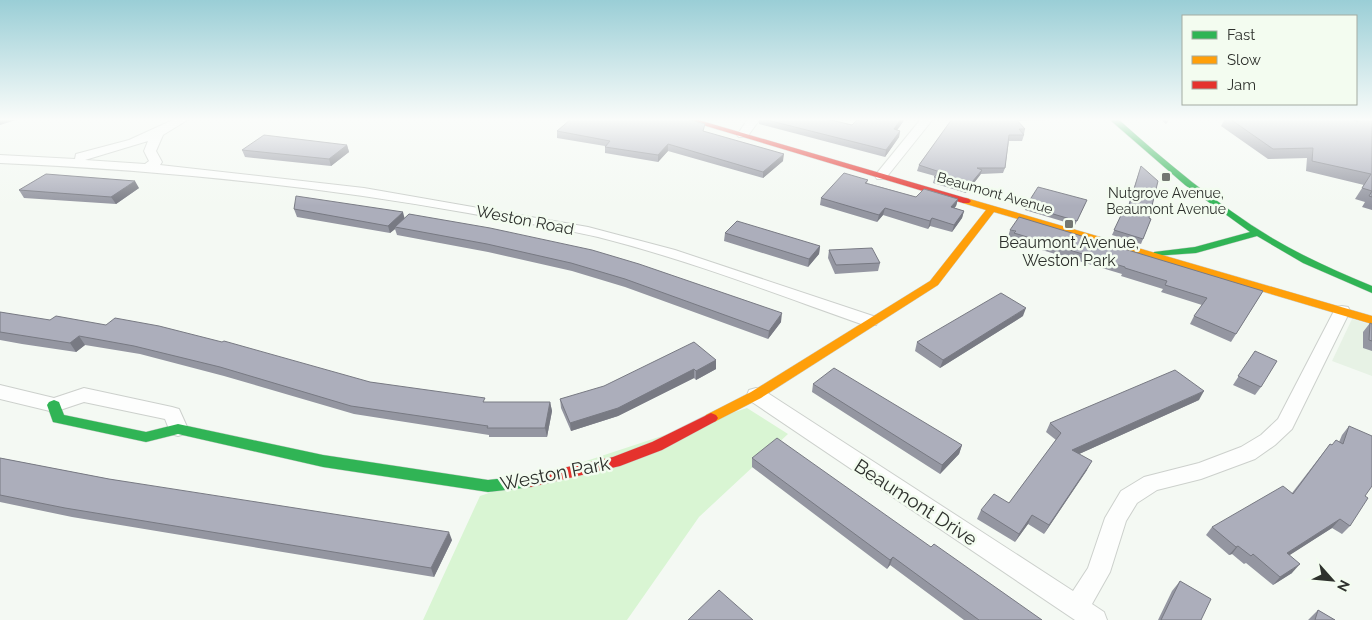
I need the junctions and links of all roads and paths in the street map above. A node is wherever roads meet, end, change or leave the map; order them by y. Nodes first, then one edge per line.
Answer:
1 (120, 148) edge
2 (152, 148) edge
3 (787, 148) edge
4 (904, 148) edge
5 (1145, 148) edge
6 (0, 159) edge
7 (73, 162) junction
8 (149, 167) junction
9 (881, 176) junction
10 (992, 208) junction
11 (1258, 233) junction
12 (1152, 254) junction
13 (1217, 254) junction
14 (1347, 279) junction
15 (1251, 284) junction
16 (1372, 290) edge
17 (1348, 302) junction
18 (1372, 320) edge
19 (870, 322) junction
20 (0, 392) edge
21 (756, 395) junction
22 (54, 405) junction
23 (178, 429) junction
24 (1086, 614) edge

1 - 7 street
2 - 8 street
3 - 9 street, Beaumont Avenue
4 - 9 street
5 - 11 street
6 - 7 street, Weston Road
7 - 8 street, Weston Road
8 - 19 street, Weston Road
9 - 10 street, Beaumont Avenue
10 - 12 street, Beaumont Avenue
10 - 19 street
11 - 13 street, Beaumont Avenue
11 - 14 street
12 - 13 street, Beaumont Avenue
12 - 15 street, Beaumont Avenue
13 - 15 street
14 - 16 street
14 - 17 street
15 - 17 street, Beaumont Avenue
17 - 18 street, Beaumont Avenue
17 - 24 street, Beaumont Drive
19 - 21 street, Weston Park
20 - 22 street
21 - 23 street, Weston Park
21 - 24 street, Beaumont Drive
22 - 23 street
22 - 23 street, Weston Park

